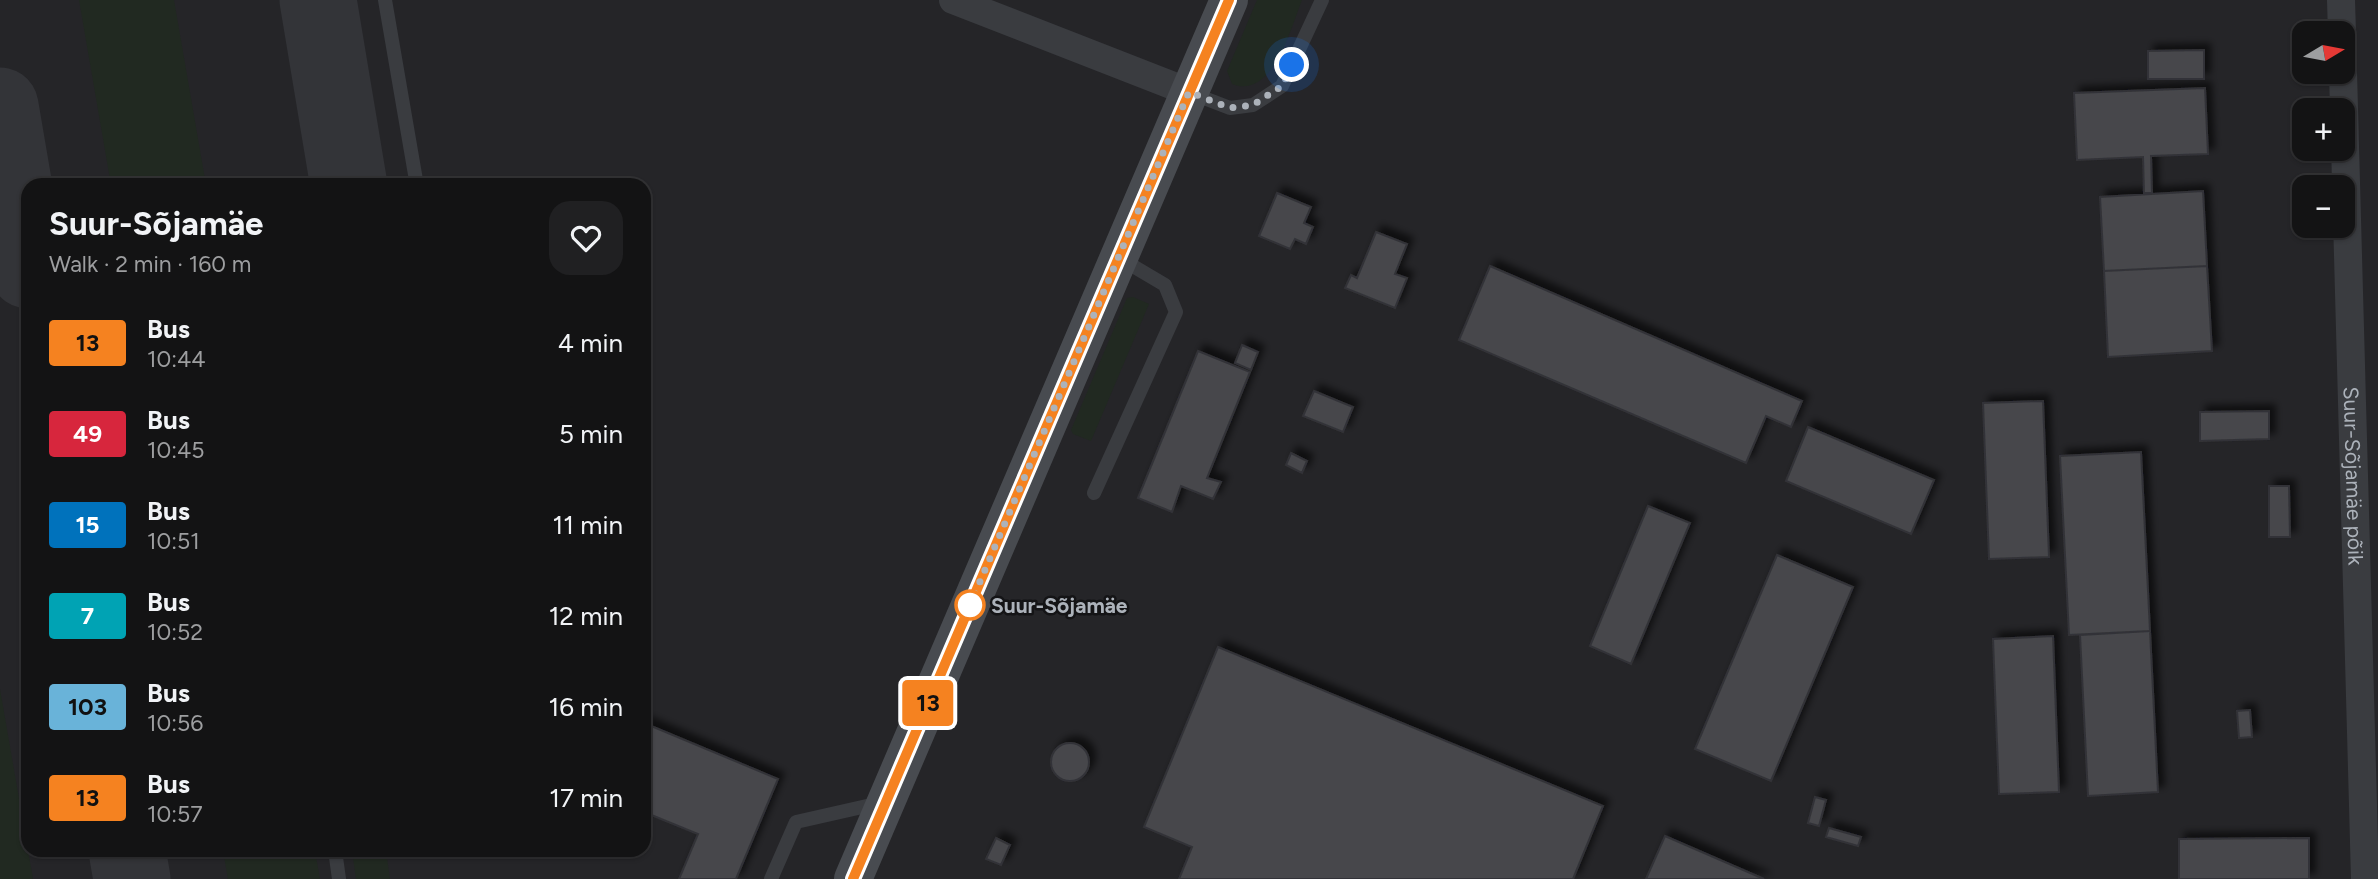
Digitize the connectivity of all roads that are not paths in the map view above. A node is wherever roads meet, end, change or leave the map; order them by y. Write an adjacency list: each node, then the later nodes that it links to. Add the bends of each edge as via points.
1 (385, 0): 9 (lane)
2 (953, 0): 8 (street)
3 (1229, 0): 8 (main road)
4 (1322, 0): 8 (lane, via 1282,86 1253,105 1230,108)
5 (2341, 0): 6 (street)
6 (2342, 21)
7 (2343, 84): 17 (street, Suur-Sõjamäe põik)
8 (1189, 92): 10 (main road)
9 (416, 178)
10 (1119, 257): 11 (lane, via 1165,285 1176,312); 12 (main road)
11 (1094, 493)
12 (885, 803): 15 (lane, via 796,822); 16 (main road)
13 (336, 857): 14 (lane)
14 (339, 879)
15 (771, 879)
16 (853, 879)
17 (2365, 879)

